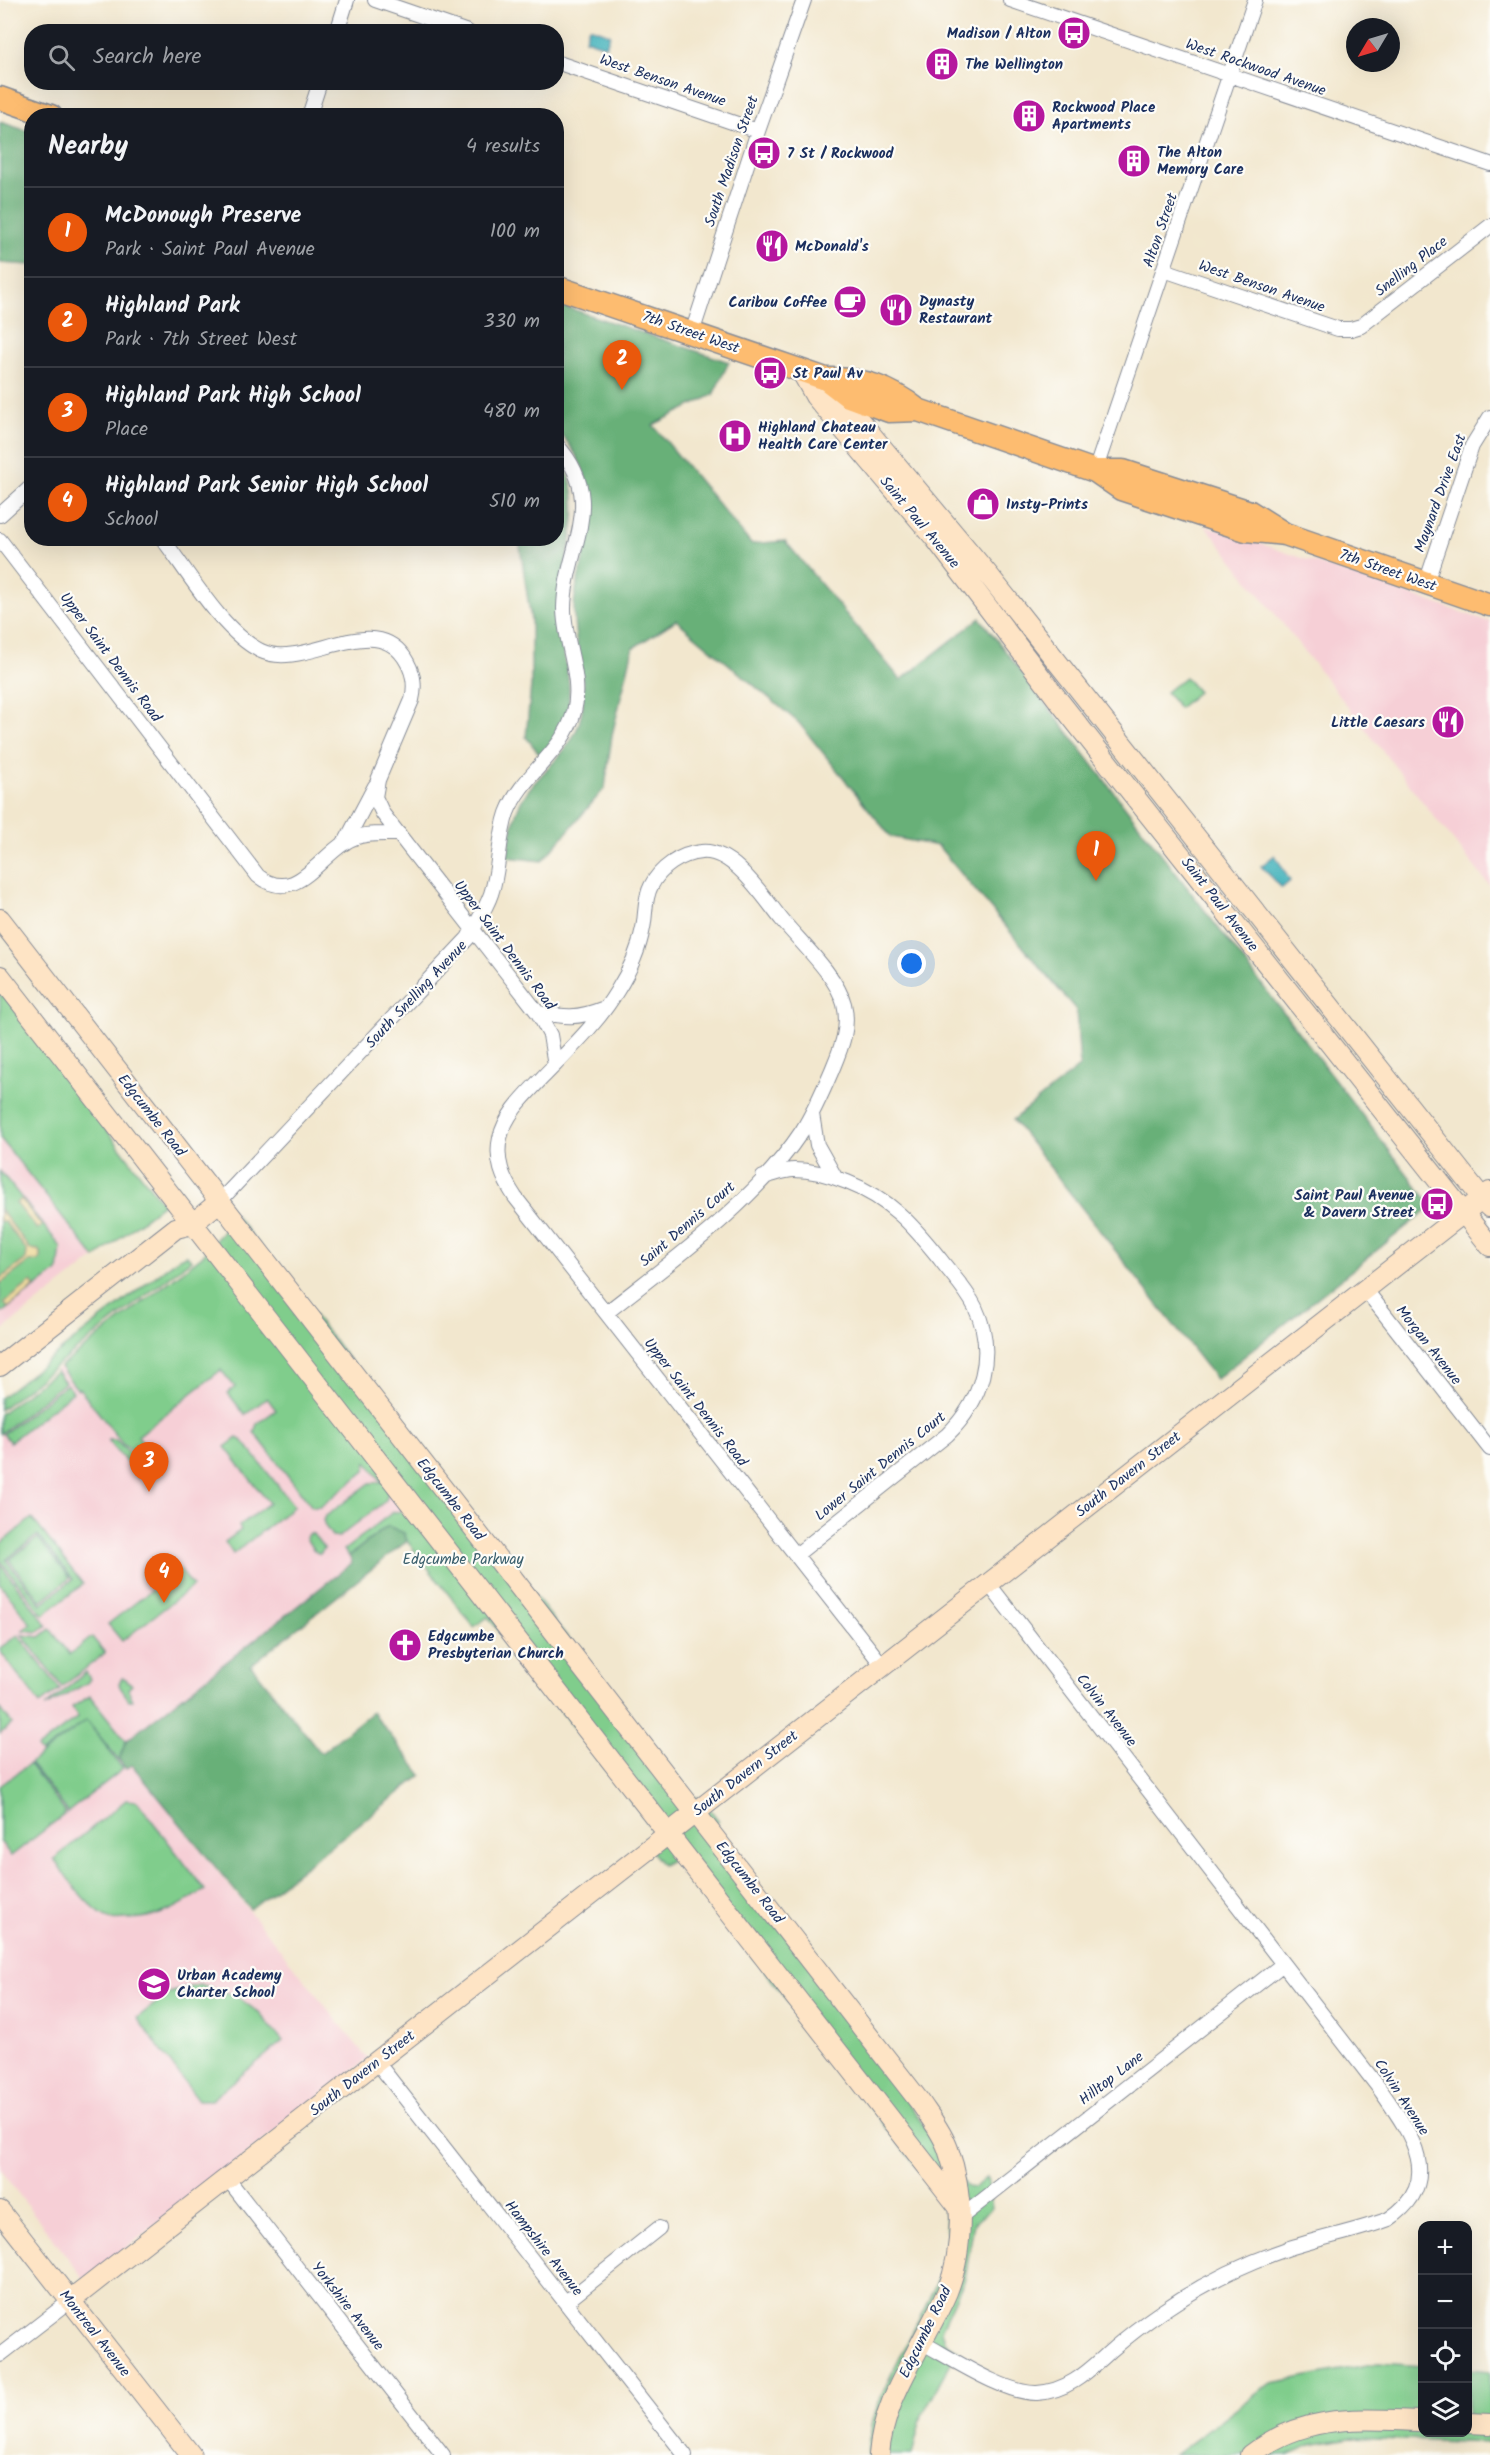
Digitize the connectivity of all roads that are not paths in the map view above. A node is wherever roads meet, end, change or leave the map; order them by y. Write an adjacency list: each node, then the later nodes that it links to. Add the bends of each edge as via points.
1 (347, 0): 6 (street)
2 (375, 0): 7 (street)
3 (804, 0): 14 (street, South Madison Street)
4 (1011, 0): 9 (street, West Rockwood Avenue)
5 (1255, 0): 9 (street, Alton Street)
6 (340, 24)
7 (445, 24)
8 (564, 65): 14 (street, West Benson Avenue)
9 (1229, 75): 15 (street, West Rockwood Avenue); 17 (street, Alton Street)
10 (317, 90): 13 (street)
11 (0, 98): 12 (main road)
12 (28, 108)
13 (312, 108)
14 (758, 131): 20 (street, South Madison Street)
15 (1490, 164)
16 (1490, 226): 19 (street, Snelling Place, via 1361,326)
17 (1164, 270): 19 (street, West Benson Avenue, via 1338,329); 24 (street, Alton Street)
18 (564, 289): 20 (main road, 7th Street West)
19 (1351, 329)
20 (692, 333): 21 (main road, 7th Street West)
21 (800, 369): 24 (main road, 7th Street West, via 826,379 848,396 889,411 918,410); 43 (street, Saint Paul Avenue, via 848,407 990,577); 45 (street, Saint Paul Avenue, via 815,396 935,538 1052,692)
22 (1490, 417): 29 (street, Maynard Drive East, via 1472,446)
23 (564, 454): 35 (street, South Snelling Avenue, via 582,498 582,526 564,607 577,685 575,709 562,740 531,775 507,814 491,894)
24 (1095, 471): 29 (main road, 7th Street West, via 1123,471 1250,512 1285,534)
25 (24, 493): 26 (street)
26 (0, 514)
27 (0, 540): 33 (street, Upper Saint Dennis Road, via 258,876 269,884 296,883)
28 (168, 546): 31 (street, via 230,628 263,652 305,653 363,639 387,641 401,653 413,675 415,689)
29 (1426, 583): 30 (main road, 7th Street West)
30 (1490, 604)
31 (378, 780): 32 (street, via 375,797); 33 (street)
32 (399, 834): 33 (street, Upper Saint Dennis Road, via 363,835); 35 (street, Upper Saint Dennis Road)
33 (345, 843)
34 (0, 920): 44 (street, Edgcumbe Road)
35 (473, 929): 38 (street, Upper Saint Dennis Road); 44 (street, South Snelling Avenue, via 459,950)
36 (0, 976): 46 (street)
37 (607, 1007): 38 (street, via 569,1018); 39 (street); 40 (street, via 635,953 650,887 658,876 677,859 690,854 703,851 726,858 744,873 833,981 844,1003 843,1045)
38 (538, 1013): 39 (street, Upper Saint Dennis Road, via 550,1035)
39 (555, 1065): 49 (street, Upper Saint Dennis Road, via 504,1126 500,1168 514,1197)
40 (812, 1114): 41 (street, Saint Dennis Court); 42 (street, via 817,1145)
41 (763, 1177): 42 (street, Lower Saint Dennis Court, via 792,1170); 49 (street, Saint Dennis Court, via 696,1243)
42 (835, 1177): 53 (street, Lower Saint Dennis Court, via 869,1191 903,1216 964,1290 981,1325 984,1371 971,1407 947,1435)
43 (1487, 1199): 45 (street, South Davern Street)
44 (219, 1202): 46 (street, South Snelling Avenue); 56 (street, Edgcumbe Road)
45 (1464, 1212): 47 (street, Saint Paul Avenue); 48 (street, South Davern Street)
46 (192, 1224): 50 (street, South Snelling Avenue, via 176,1228); 51 (street, South Snelling Avenue, via 184,1238); 57 (street)
47 (1490, 1246)
48 (1365, 1289): 52 (street, Morgan Avenue); 54 (street, South Davern Street)
49 (606, 1313): 53 (street, Upper Saint Dennis Road)
50 (0, 1366)
51 (0, 1382)
52 (1490, 1449)
53 (796, 1555): 55 (street, Upper Saint Dennis Road)
54 (988, 1583): 55 (street, South Davern Street); 58 (street, Colvin Avenue)
55 (883, 1666): 56 (street, South Davern Street)
56 (695, 1812): 57 (street, South Davern Street); 62 (street, Edgcumbe Road, via 920,2102 948,2148 956,2176)
57 (668, 1833): 59 (street, South Davern Street); 62 (street)
58 (1283, 1964): 62 (street, Hilltop Lane); 66 (street, Colvin Avenue, via 1379,2088 1411,2138 1420,2174 1401,2211 1377,2223 1284,2250 1203,2286 1163,2311 1063,2388 1035,2393 1005,2386)
59 (376, 2061): 60 (street, South Davern Street); 65 (street, Hampshire Avenue)
60 (227, 2178): 64 (street, South Davern Street); 72 (street, Yorkshire Avenue)
61 (0, 2211): 64 (street, Montreal Avenue)
62 (959, 2212): 66 (street, Edgcumbe Road, via 953,2275)
63 (659, 2228): 65 (street)
64 (70, 2301): 67 (street, South Davern Street); 71 (street, Montreal Avenue)
65 (566, 2302): 73 (street, Hampshire Avenue)
66 (921, 2342): 74 (street, Edgcumbe Road, via 887,2412)
67 (0, 2355)
68 (1418, 2421): 75 (street, via 1322,2421 1271,2440)
69 (1472, 2423): 70 (street)
70 (1490, 2424)
71 (191, 2455)
72 (443, 2455)
73 (685, 2455)
74 (879, 2455)
75 (1250, 2455)

